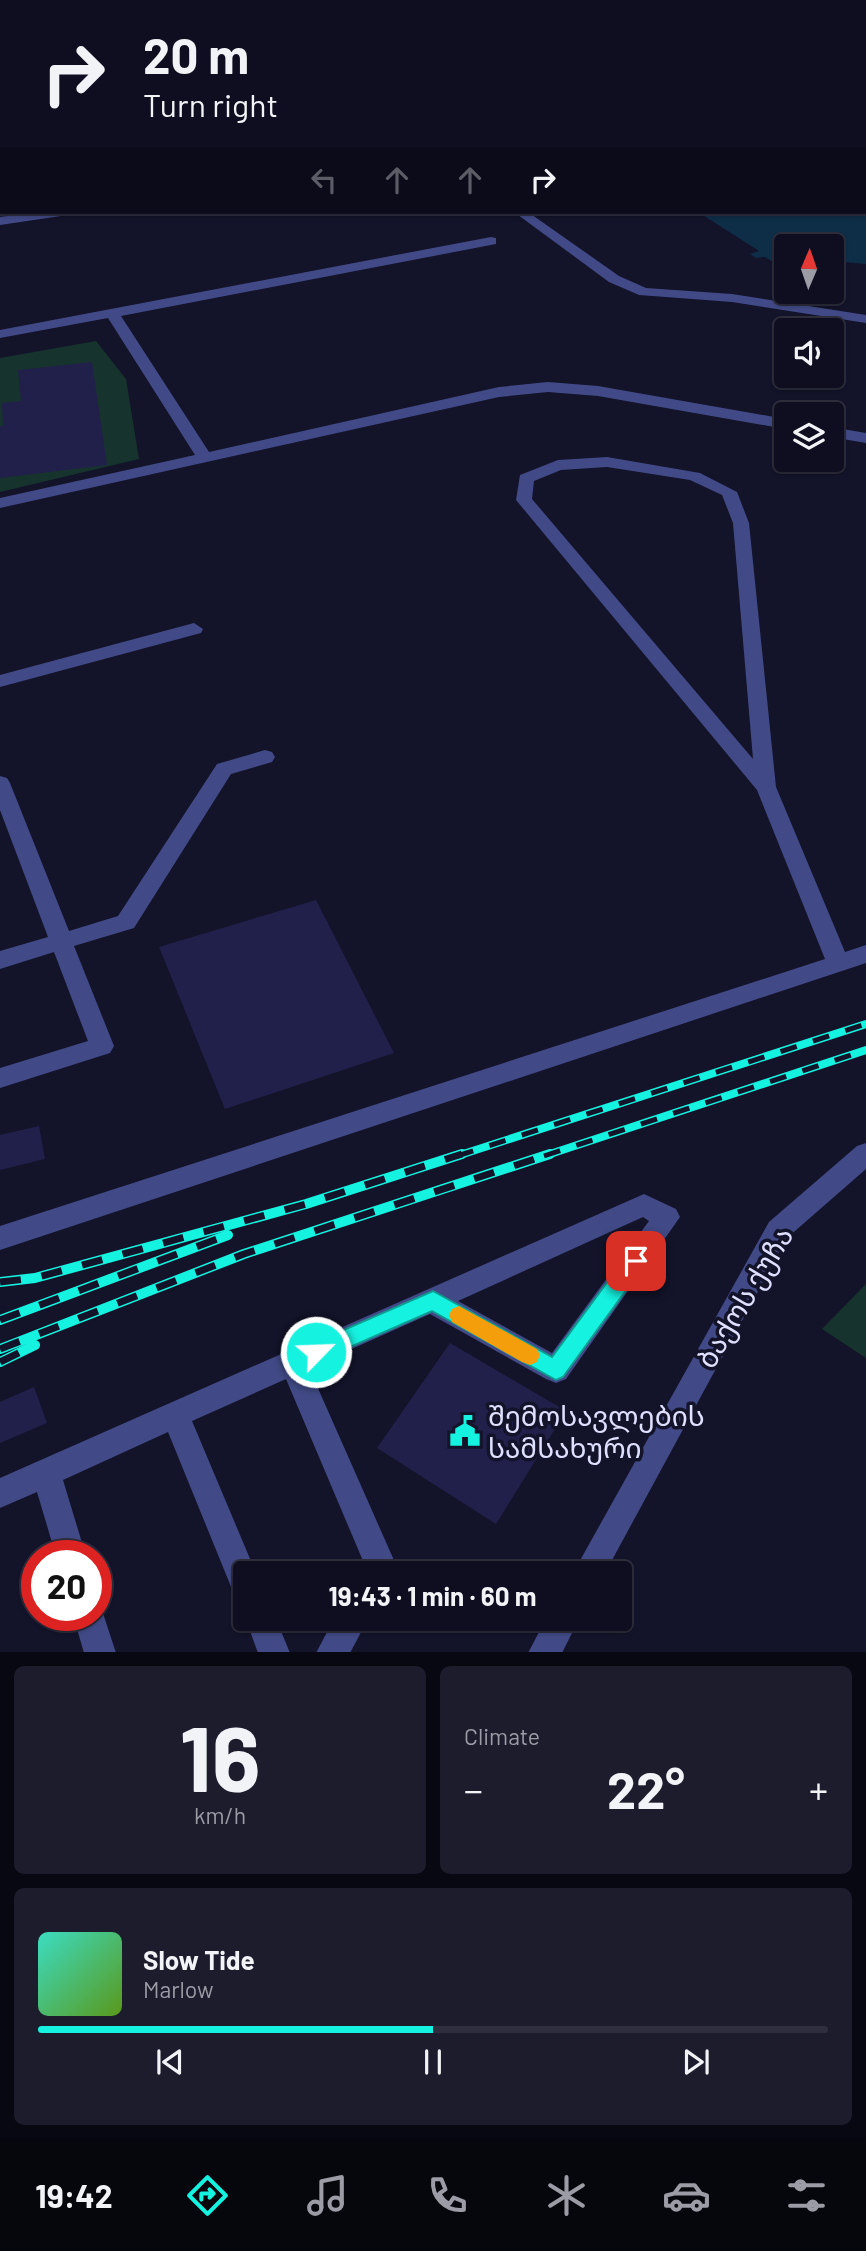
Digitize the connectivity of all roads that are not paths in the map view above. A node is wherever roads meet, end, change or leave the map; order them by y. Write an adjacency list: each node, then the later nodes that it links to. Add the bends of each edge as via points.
1 (47, 214): 3 (street)
2 (523, 214): 6 (street, via 614,279 644,292 732,298)
3 (0, 221)
4 (491, 241): 5 (street)
5 (112, 313): 7 (street); 11 (street)
6 (866, 319)
7 (0, 334)
8 (774, 422): 11 (street, via 598,391 548,387 499,392)
9 (844, 434): 10 (street)
10 (866, 438)
11 (204, 457): 12 (street)
12 (0, 503)
13 (194, 629): 14 (street)
14 (0, 681)
15 (265, 757): 18 (street, via 225,769 127,922)
16 (0, 783): 18 (street)
17 (766, 787): 17 (street, via 524,500 526,478 558,465 607,462 694,476 729,492 741,523); 21 (street)
18 (63, 941): 20 (street); 22 (street, via 102,1046)
19 (866, 954): 21 (street)
20 (0, 960)
21 (838, 963): 24 (street)
22 (0, 1078)
23 (866, 1154): 33 (street, ბაქოს ქუჩა, via 778,1230)
24 (0, 1238)
25 (433, 1301): 25 (street, via 644,1205 667,1217 556,1370); 26 (street)
26 (293, 1363): 27 (street); 32 (street)
27 (176, 1415): 28 (street); 31 (street)
28 (46, 1472): 29 (street); 30 (street)
29 (0, 1493)
30 (66, 1540)
31 (236, 1561)
32 (379, 1561)
33 (595, 1561)
34 (94, 1631): 38 (street)
35 (265, 1631): 39 (street)
36 (345, 1631): 40 (street)
37 (556, 1631): 41 (street)
38 (100, 1652)
39 (274, 1652)
40 (333, 1652)
41 (545, 1652)

